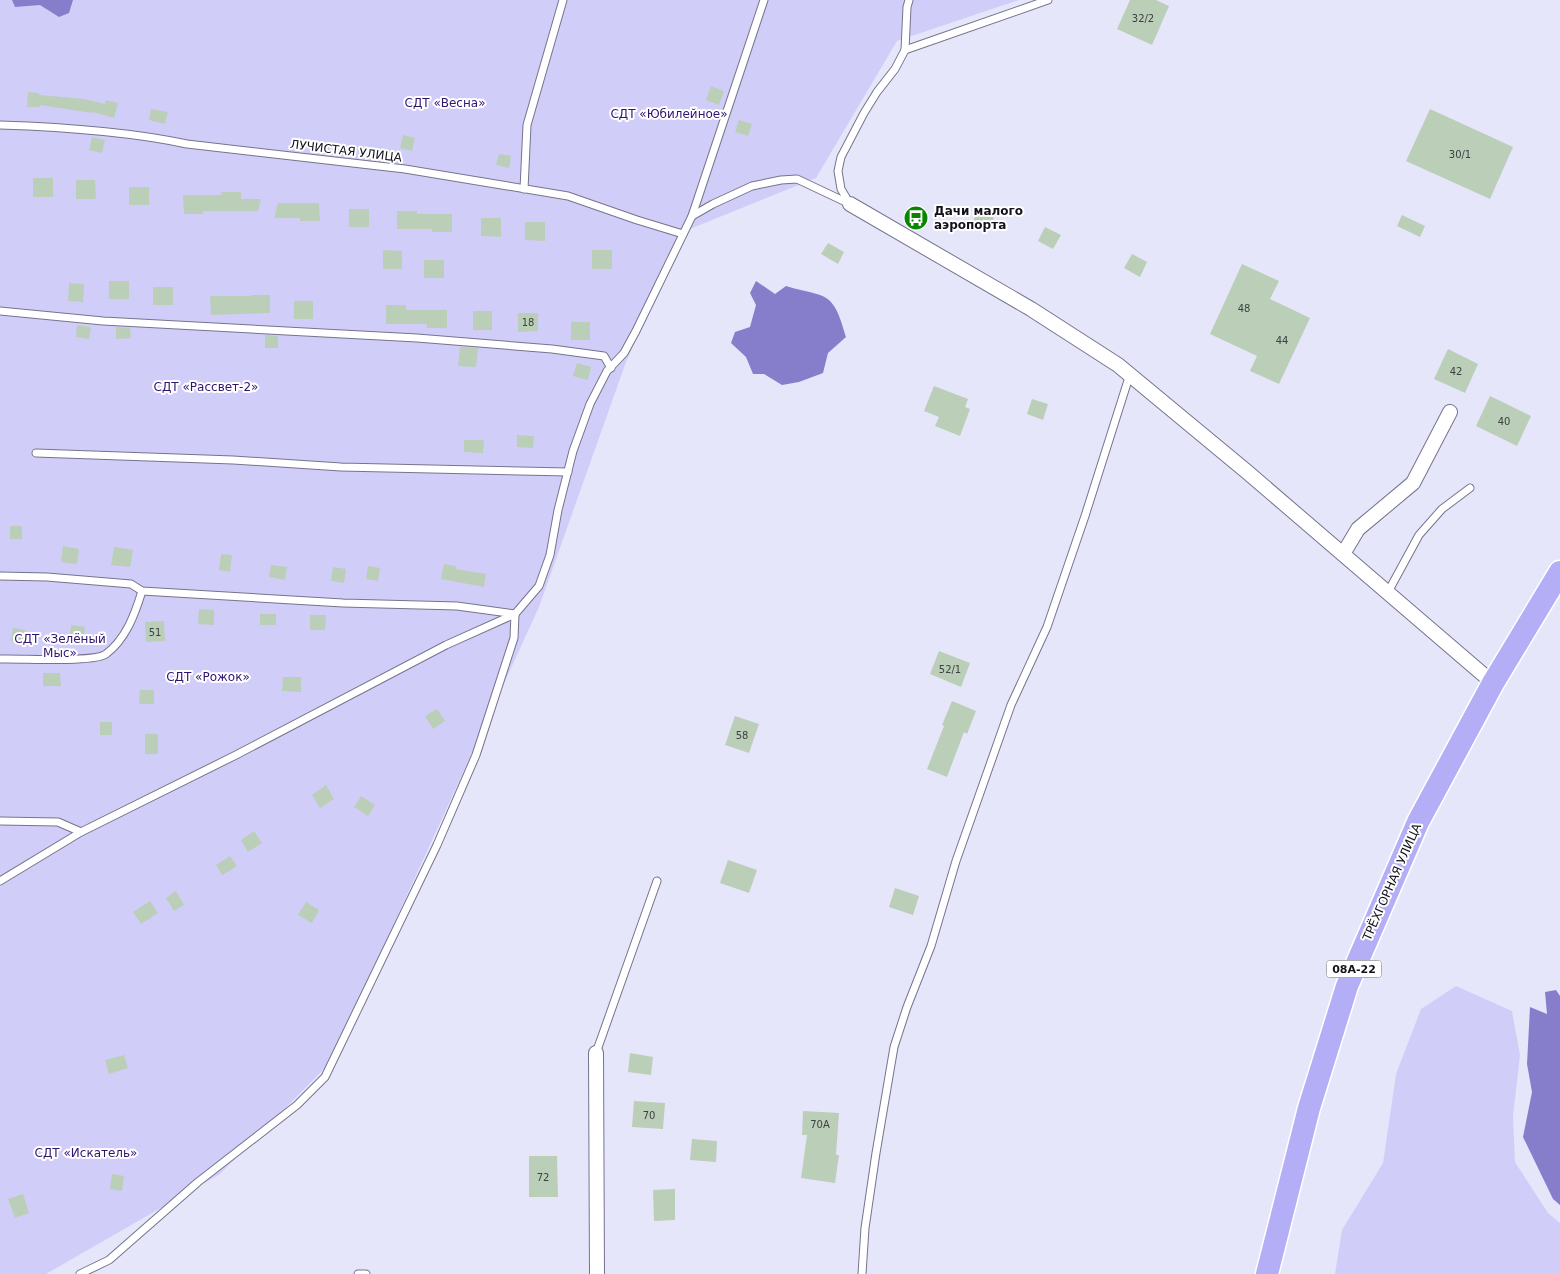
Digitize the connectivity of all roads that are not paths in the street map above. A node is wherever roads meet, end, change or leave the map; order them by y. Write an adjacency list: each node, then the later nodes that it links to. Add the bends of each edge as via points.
1 (563, 0): 7 (lane, via 527,125)
2 (764, 0): 9 (lane)
3 (909, 0): 5 (lane)
4 (1048, 0): 5 (lane)
5 (905, 50): 8 (lane, via 896,69 864,113 841,157 838,171 840,189)
6 (0, 125): 7 (lane, ЛУЧИСТАЯ УЛИЦА, via 158,138)
7 (524, 189): 10 (lane, ЛУЧИСТАЯ УЛИЦА, via 568,196)
8 (850, 204): 9 (lane, via 798,180 780,180 752,186); 13 (street, via 1031,309)
9 (692, 216): 10 (lane)
10 (683, 234): 12 (lane, via 636,331)
11 (0, 312): 12 (lane, via 552,349 604,356)
12 (611, 368): 16 (lane, via 590,404)
13 (1130, 373): 18 (street); 35 (lane, via 1047,627 1011,705 894,1047 874,1163)
14 (1450, 412): 18 (street, via 1412,483 1358,529)
15 (36, 453): 16 (lane, via 341,467)
16 (568, 472): 23 (lane, via 550,555 539,586)
17 (1470, 488): 22 (lane, via 1442,509 1419,534)
18 (1343, 554): 22 (street)
19 (1560, 572): 25 (highway, ТРЁХГОРНАЯ УЛИЦА / 08А-22)
20 (0, 576): 21 (lane, via 131,584)
21 (142, 591): 23 (lane, via 457,606); 24 (lane, via 122,638 105,655 90,660)
22 (1388, 592): 25 (street)
23 (515, 614): 27 (lane, via 446,645); 31 (lane, via 514,638 476,755 438,845 324,1078 297,1105 198,1182 109,1260)
24 (0, 659)
25 (1493, 683): 36 (highway, ТРЁХГОРНАЯ УЛИЦА / 08А-22, via 1418,822 1347,986 1308,1108)
26 (0, 821): 27 (lane, via 58,822)
27 (81, 832): 28 (lane)
28 (0, 881)
29 (658, 881): 30 (lane)
30 (596, 1053): 34 (street)
31 (80, 1274)
32 (358, 1274): 33 (lane)
33 (366, 1274)
34 (597, 1274)
35 (862, 1274)
36 (1267, 1274)

